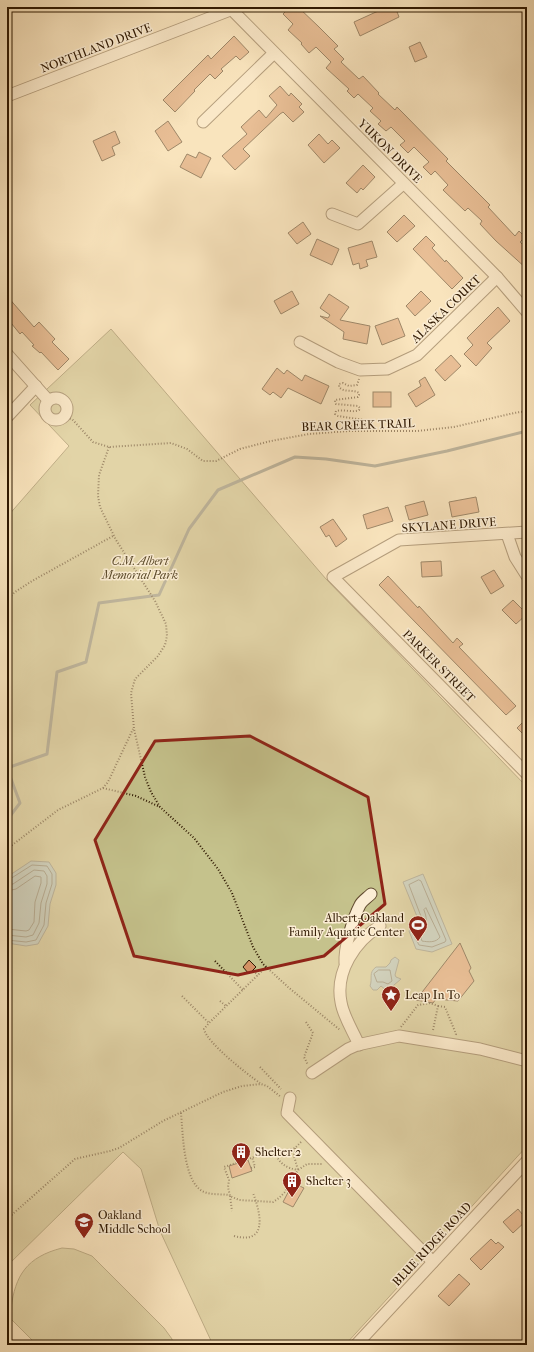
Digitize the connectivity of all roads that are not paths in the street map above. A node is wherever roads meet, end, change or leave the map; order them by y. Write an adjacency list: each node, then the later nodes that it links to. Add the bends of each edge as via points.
1 (235, 8): 2 (street, YUKON DRIVE); 3 (street, NORTHLAND DRIVE)
2 (274, 53): 4 (street); 5 (street, YUKON DRIVE)
3 (7, 96)
4 (203, 122)
5 (403, 184): 6 (street, via 358,224); 7 (street, YUKON DRIVE)
6 (332, 214)
7 (498, 277): 8 (street, YUKON DRIVE); 9 (street, ALASKA COURT, via 417,355 387,369 360,370 338,362)
8 (527, 312)
9 (300, 342)
10 (7, 354): 11 (street)
11 (36, 386): 12 (street); 13 (street)
12 (48, 400): 12 (street, via 55,397 65,402 67,410 61,419 54,420 47,416 44,410)
13 (7, 417)
14 (527, 532): 15 (street, SKYLANE DRIVE)
15 (507, 534): 16 (street, via 515,557); 17 (street, SKYLANE DRIVE, via 399,540)
16 (527, 576)
17 (333, 577): 18 (street, PARKER STREET)
18 (527, 774)
19 (371, 894): 20 (street, via 360,905)
20 (352, 926): 22 (street, via 363,928); 23 (street)
21 (380, 926): 22 (street)
22 (368, 936): 23 (street)
23 (345, 965): 24 (street, via 340,980 341,1004)
24 (360, 1044): 25 (street, via 399,1036 480,1049); 26 (street)
25 (527, 1061)
26 (312, 1073)
27 (290, 1098): 29 (street, via 287,1113)
28 (527, 1161): 29 (street, BLUE RIDGE ROAD)
29 (433, 1262): 30 (street, BLUE RIDGE ROAD)
30 (356, 1345)

